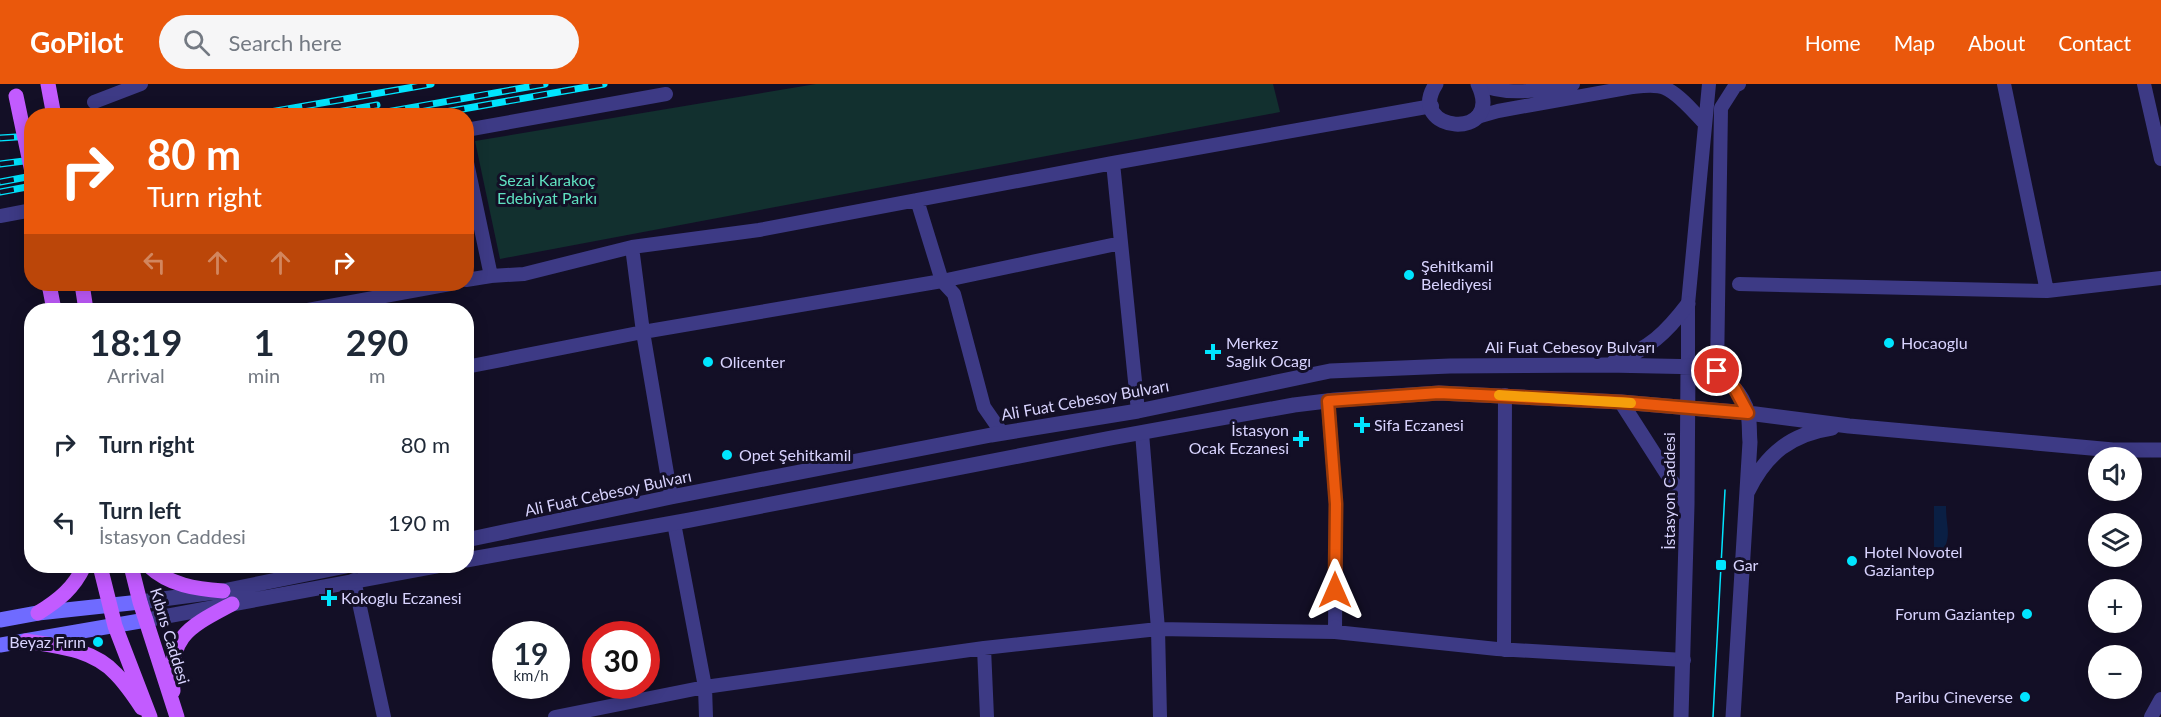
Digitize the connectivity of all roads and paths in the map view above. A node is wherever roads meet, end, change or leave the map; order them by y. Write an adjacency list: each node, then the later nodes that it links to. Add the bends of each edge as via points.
1 (141, 84): 12 (street)
2 (1478, 84): 3 (street, via 1517,92); 15 (street, via 1483,101)
3 (1573, 84)
4 (1709, 84): 16 (street, İstasyon Caddesi)
5 (1739, 84): 40 (street, via 1721,108)
6 (2004, 84): 33 (street)
7 (2144, 84): 19 (street)
8 (1434, 85): 13 (street)
9 (49, 86): 14 (main road)
10 (15, 90): 18 (main road, bridge)
11 (666, 94): 17 (street)
12 (94, 102)
13 (1432, 106): 15 (street, via 1438,118 1453,126); 20 (street)
14 (53, 108)
15 (1477, 117): 16 (street, via 1647,86 1665,88)
16 (1704, 123): 35 (street, İstasyon Caddesi)
17 (474, 129)
18 (24, 133)
19 (2161, 159)
20 (1113, 163): 22 (street); 25 (street)
21 (474, 196): 27 (street)
22 (917, 200): 26 (street, via 759,230); 30 (street)
23 (24, 212): 24 (street)
24 (0, 216)
25 (1121, 243): 30 (street); 45 (street)
26 (632, 247): 27 (street, via 524,274); 36 (street)
27 (491, 276): 29 (street)
28 (2161, 278): 33 (street)
29 (474, 279)
30 (942, 281): 36 (street); 48 (street, via 954,294 984,407)
31 (1739, 284): 33 (street)
32 (412, 291): 34 (street)
33 (2047, 291)
34 (347, 303)
35 (1689, 304): 38 (street, via 1668,330 1648,346); 39 (street, İstasyon Caddesi)
36 (642, 332): 37 (street); 52 (street)
37 (474, 365)
38 (1607, 365): 39 (street, Ali Fuat Cebesoy Bulvarı); 45 (street, Ali Fuat Cebesoy Bulvarı, via 1330,371)
39 (1688, 366): 40 (street, Ali Fuat Cebesoy Bulvarı); 44 (street, İstasyon Caddesi)
40 (1717, 371): 46 (street, via 1735,389)
41 (1505, 395): 42 (street, via 1439,393); 43 (street); 76 (street)
42 (1328, 401): 49 (street); 72 (street, via 1336,504)
43 (1621, 402): 44 (street); 53 (street)
44 (1687, 408): 46 (street); 53 (street, İstasyon Caddesi)
45 (1138, 411): 48 (street, Ali Fuat Cebesoy Bulvarı)
46 (1748, 413): 47 (street); 51 (street, via 1750,442)
47 (1850, 426): 50 (street, via 2101,449); 51 (street, via 1815,430 1792,439 1764,465)
48 (1002, 433): 52 (street, Ali Fuat Cebesoy Bulvarı)
49 (1142, 433): 54 (street); 71 (street)
50 (2161, 450)
51 (1745, 496): 88 (street)
52 (671, 497): 55 (street, Ali Fuat Cebesoy Bulvarı)
53 (1687, 505): 77 (street, İstasyon Caddesi)
54 (674, 523): 56 (street); 78 (street)
55 (474, 538)
56 (474, 559)
57 (80, 573): 67 (main road, via 66,593)
58 (102, 573): 66 (main road)
59 (133, 573): 65 (main road, Kıbrıs Caddesi)
60 (160, 573): 64 (main road, via 173,582)
61 (320, 573): 64 (street)
62 (396, 573): 63 (street)
63 (354, 580): 64 (street); 82 (street)
64 (228, 598): 65 (street); 69 (street); 80 (main road, via 182,636 173,659)
65 (140, 602): 66 (main road); 69 (main road, Kıbrıs Caddesi)
66 (110, 607): 67 (main road); 70 (main road)
67 (38, 613): 68 (main road)
68 (0, 620)
69 (146, 620): 70 (main road); 80 (main road, Kıbrıs Caddesi)
70 (115, 626): 73 (main road); 81 (main road)
71 (1158, 629): 72 (street); 75 (street); 86 (street)
72 (1335, 632): 76 (street)
73 (26, 641): 74 (main road); 81 (main road, via 93,656 116,673)
74 (0, 645)
75 (984, 648): 78 (street); 85 (street)
76 (1504, 650): 77 (street)
77 (1684, 660): 87 (street, İstasyon Caddesi)
78 (705, 687): 83 (street); 84 (street)
79 (2161, 699): 89 (street)
80 (177, 716)
81 (149, 717)
82 (384, 717)
83 (555, 717)
84 (706, 717)
85 (987, 717)
86 (1160, 717)
87 (1681, 717)
88 (1732, 717)
89 (2151, 717)

